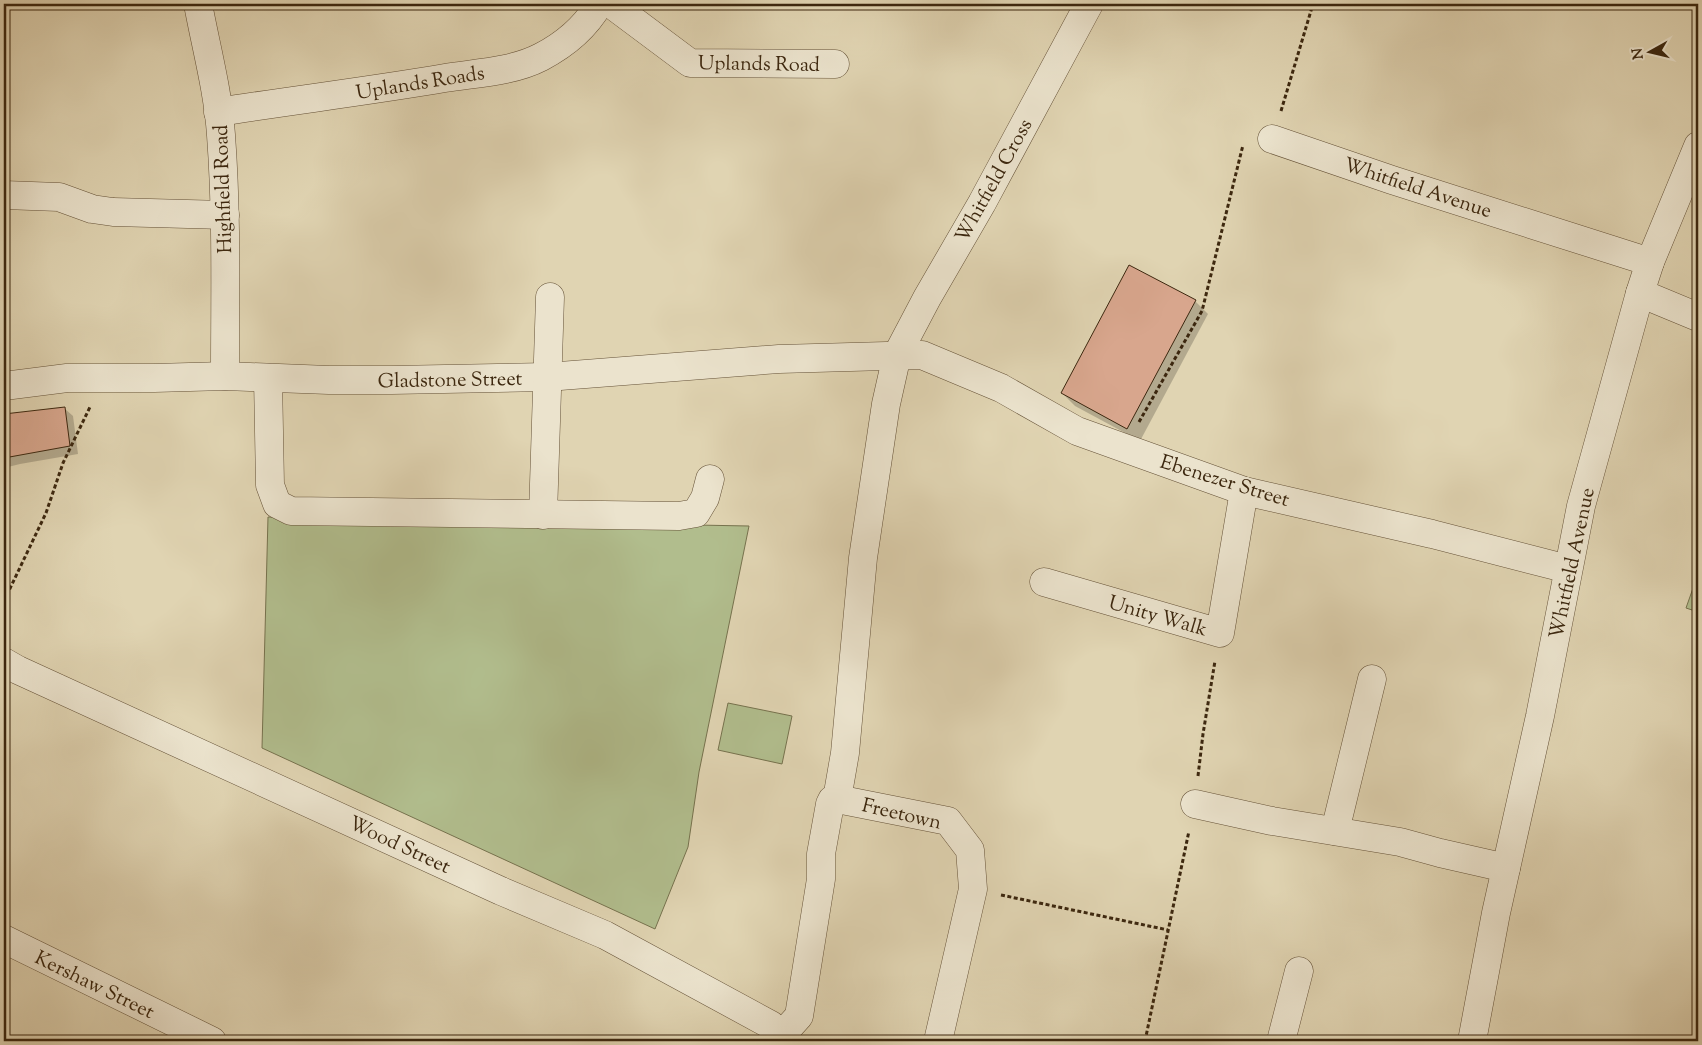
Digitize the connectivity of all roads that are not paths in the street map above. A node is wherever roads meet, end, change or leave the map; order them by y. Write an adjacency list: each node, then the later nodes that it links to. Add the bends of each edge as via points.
1 (198, 4): 6 (street, Highfield Road)
2 (599, 4): 6 (street, Uplands Roads, via 578,33 540,58 518,66)
3 (611, 4): 5 (street, Uplands Road, via 690,63)
4 (1089, 4): 15 (street, Whitfield Cross)
5 (836, 64)
6 (218, 112): 10 (street, Highfield Road)
7 (1272, 139): 11 (street, Whitfield Avenue)
8 (1698, 146): 11 (street, Whitfield Avenue)
9 (4, 195): 10 (street, via 59,197 92,210 113,212)
10 (224, 215): 16 (street, Highfield Road)
11 (1650, 262): 12 (street, Whitfield Avenue)
12 (1640, 293): 14 (street); 23 (street, Whitfield Avenue, via 1581,506)
13 (550, 296): 17 (street)
14 (1698, 316)
15 (897, 355): 17 (street, Gladstone Street, via 779,359); 21 (street, Ebenezer Street, via 922,355 1001,388 1077,430); 27 (street, via 886,404 864,558 846,753)
16 (225, 376): 18 (street, Gladstone Street); 19 (street, Gladstone Street, via 67,378)
17 (547, 377): 18 (street, Gladstone Street); 22 (street)
18 (268, 378): 22 (street, via 270,484 277,504 291,511)
19 (4, 386)
20 (710, 479): 22 (street, via 705,498 696,513 679,516)
21 (1244, 490): 23 (street, Ebenezer Street); 24 (street, Unity Walk, via 1220,633)
22 (543, 515)
23 (1568, 569): 30 (street, Whitfield Avenue)
24 (1044, 582)
25 (4, 662): 33 (street, Wood Street, via 605,936 763,1021)
26 (1372, 679): 29 (street)
27 (837, 799): 33 (street, Freetown, via 830,804 827,821 822,880 799,1016); 35 (street, Freetown, via 948,821 970,850 973,889)
28 (1195, 804): 29 (street)
29 (1335, 831): 30 (street, via 1400,842)
30 (1506, 868): 37 (street, Whitfield Avenue)
31 (4, 939): 34 (street, Kershaw Street)
32 (1299, 971): 36 (street)
33 (784, 1039)
34 (212, 1041)
35 (938, 1041)
36 (1282, 1041)
37 (1472, 1041)

